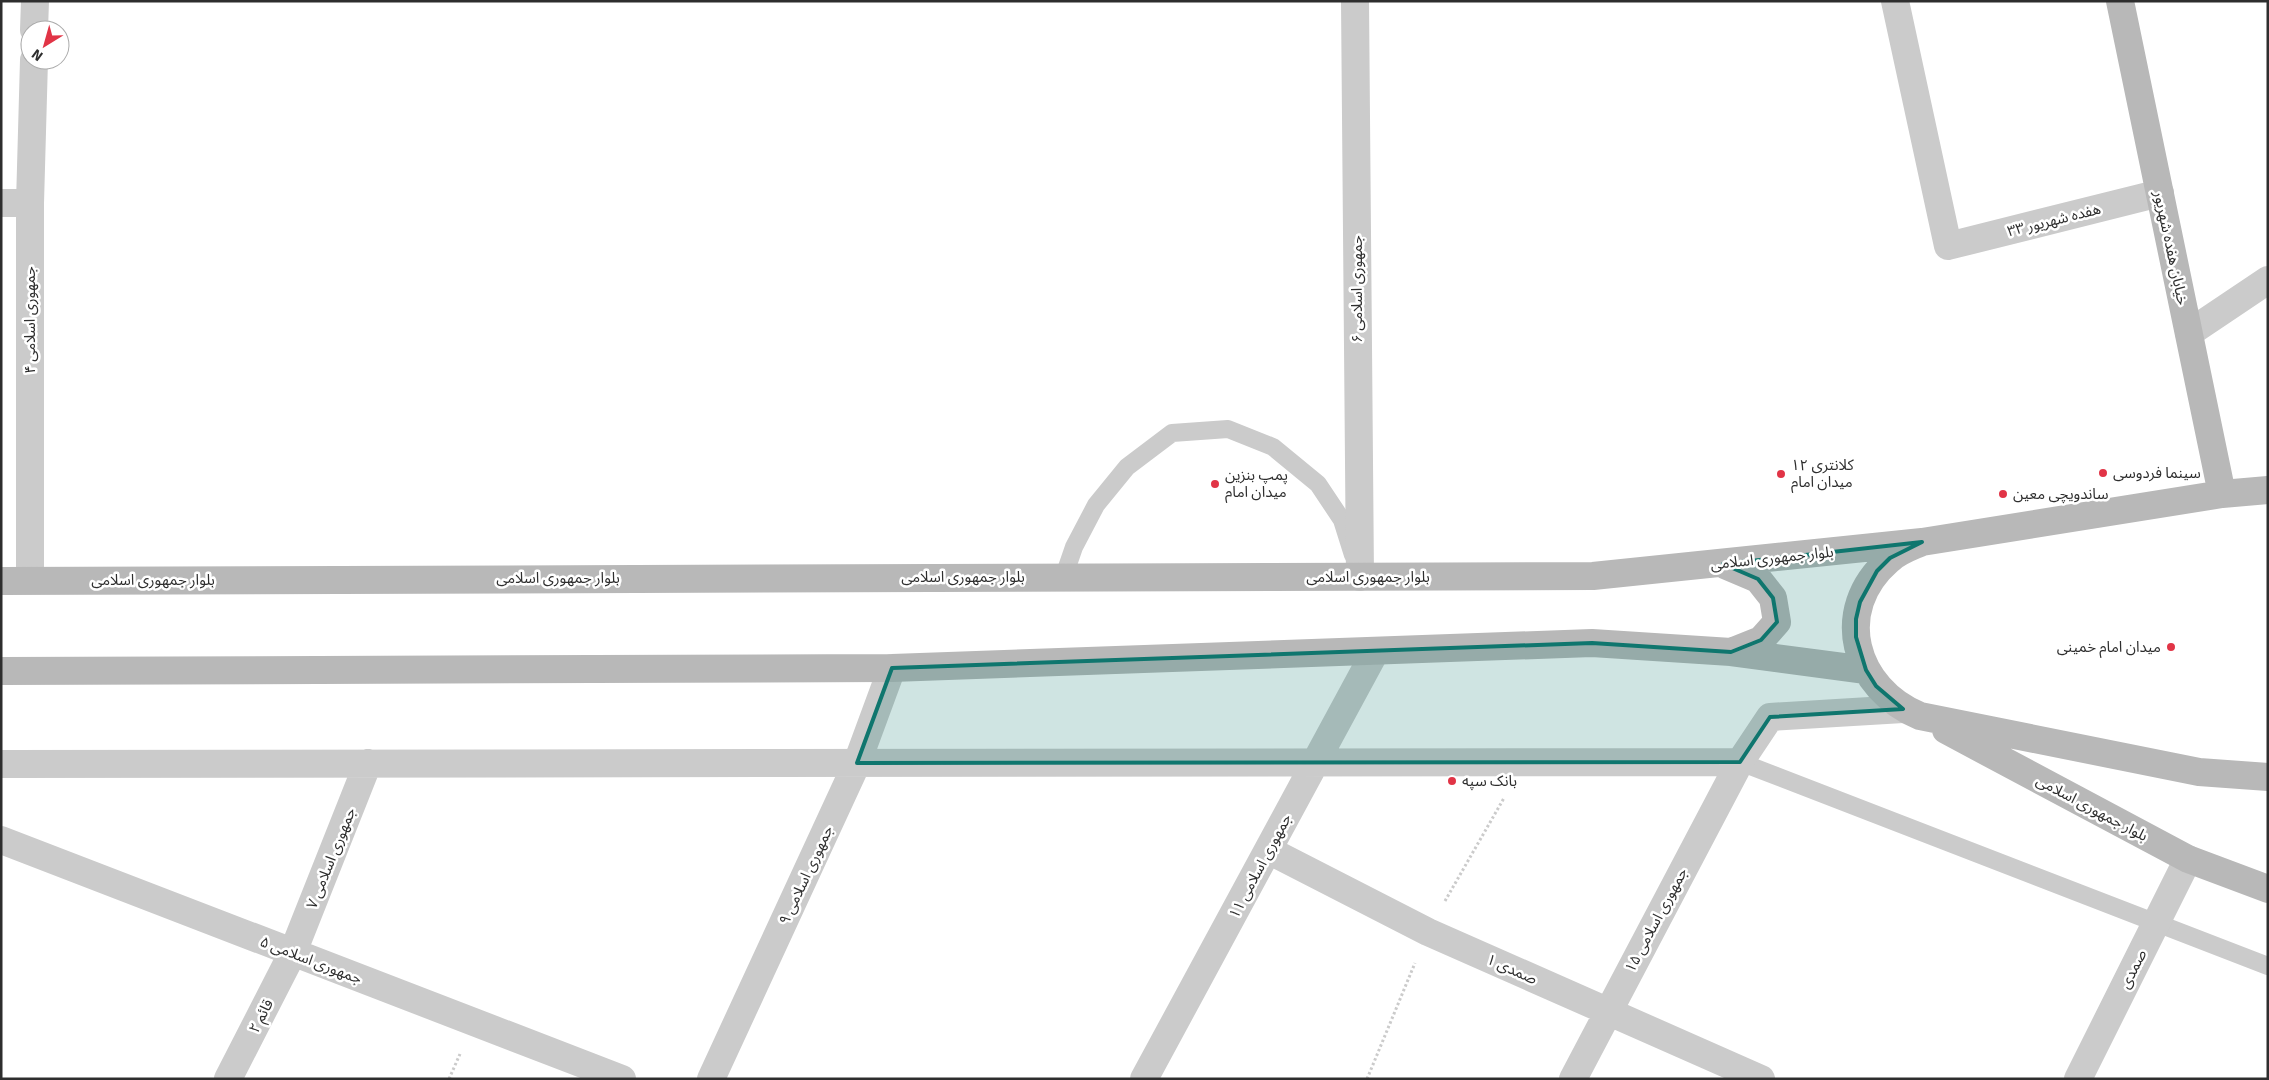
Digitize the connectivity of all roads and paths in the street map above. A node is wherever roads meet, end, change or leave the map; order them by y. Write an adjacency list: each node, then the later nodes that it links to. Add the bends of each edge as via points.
1 (35, 1): 5 (street)
2 (1355, 1): 17 (street, جمهوری اسلامی ۶)
3 (1895, 1): 7 (street, هفده شهریور ۳۳, via 1948,246)
4 (2120, 1): 7 (main road, خیابان هفده شهریور)
5 (34, 20)
6 (34, 70): 9 (street, جمهوری اسلامی ۴)
7 (2160, 194): 11 (main road, خیابان هفده شهریور)
8 (1, 203): 9 (street)
9 (30, 203): 18 (street, جمهوری اسلامی ۴)
10 (2268, 280): 11 (street)
11 (2189, 333): 13 (main road, خیابان هفده شهریور)
12 (2268, 490): 13 (main road)
13 (2222, 494): 14 (main road)
14 (1922, 542): 15 (main road, بلوار جمهوری اسلامی); 23 (main road, via 1890,558 1877,571 1860,602 1856,637)
15 (1723, 564): 17 (main road, بلوار جمهوری اسلامی, via 1593,576); 21 (main road, via 1758,579 1773,598 1777,622 1761,640)
16 (1064, 576): 17 (main road, بلوار جمهوری اسلامی); 17 (lane, via 1074,547 1096,505 1126,466 1172,433 1228,429 1273,447 1318,484 1342,520); 18 (main road, بلوار جمهوری اسلامی)
17 (1360, 577)
18 (30, 580): 19 (main road, بلوار جمهوری اسلامی)
19 (1, 581)
20 (1375, 652): 21 (main road, via 1592,643); 22 (main road); 30 (street, جمهوری اسلامی ۱۱)
21 (1732, 652): 23 (main road)
22 (892, 668): 24 (main road); 27 (street, جمهوری اسلامی ۹)
23 (1866, 670): 25 (main road, via 1876,686)
24 (1, 671)
25 (1912, 713): 26 (street, جمهوری اسلامی ۱۵, via 1770,717); 31 (main road, via 2199,772); 34 (main road, بلوار جمهوری اسلامی)
26 (1740, 762): 30 (street); 36 (lane); 39 (street, جمهوری اسلامی ۱۵)
27 (857, 763): 29 (street); 30 (street); 42 (street, جمهوری اسلامی ۹)
28 (1, 764): 29 (street)
29 (368, 764): 37 (street, جمهوری اسلامی ۷)
30 (1314, 764): 33 (street, جمهوری اسلامی ۱۱)
31 (2268, 777)
32 (1, 840): 37 (street, جمهوری اسلامی ۵)
33 (1268, 850): 39 (street, صمدی ۱, via 1428,932); 43 (street, جمهوری اسلامی ۱۱)
34 (2188, 859): 35 (main road, بلوار جمهوری اسلامی); 36 (street, صمدی)
35 (2268, 889)
36 (2156, 924): 38 (lane); 46 (street, صمدی)
37 (293, 952): 40 (street, قائم ۲); 41 (street, جمهوری اسلامی ۵)
38 (2268, 966)
39 (1608, 1012): 44 (street, جمهوری اسلامی ۱۵); 45 (street, صمدی ۱)
40 (228, 1079)
41 (622, 1079)
42 (711, 1079)
43 (1144, 1079)
44 (1573, 1079)
45 (1761, 1079)
46 (2078, 1079)

